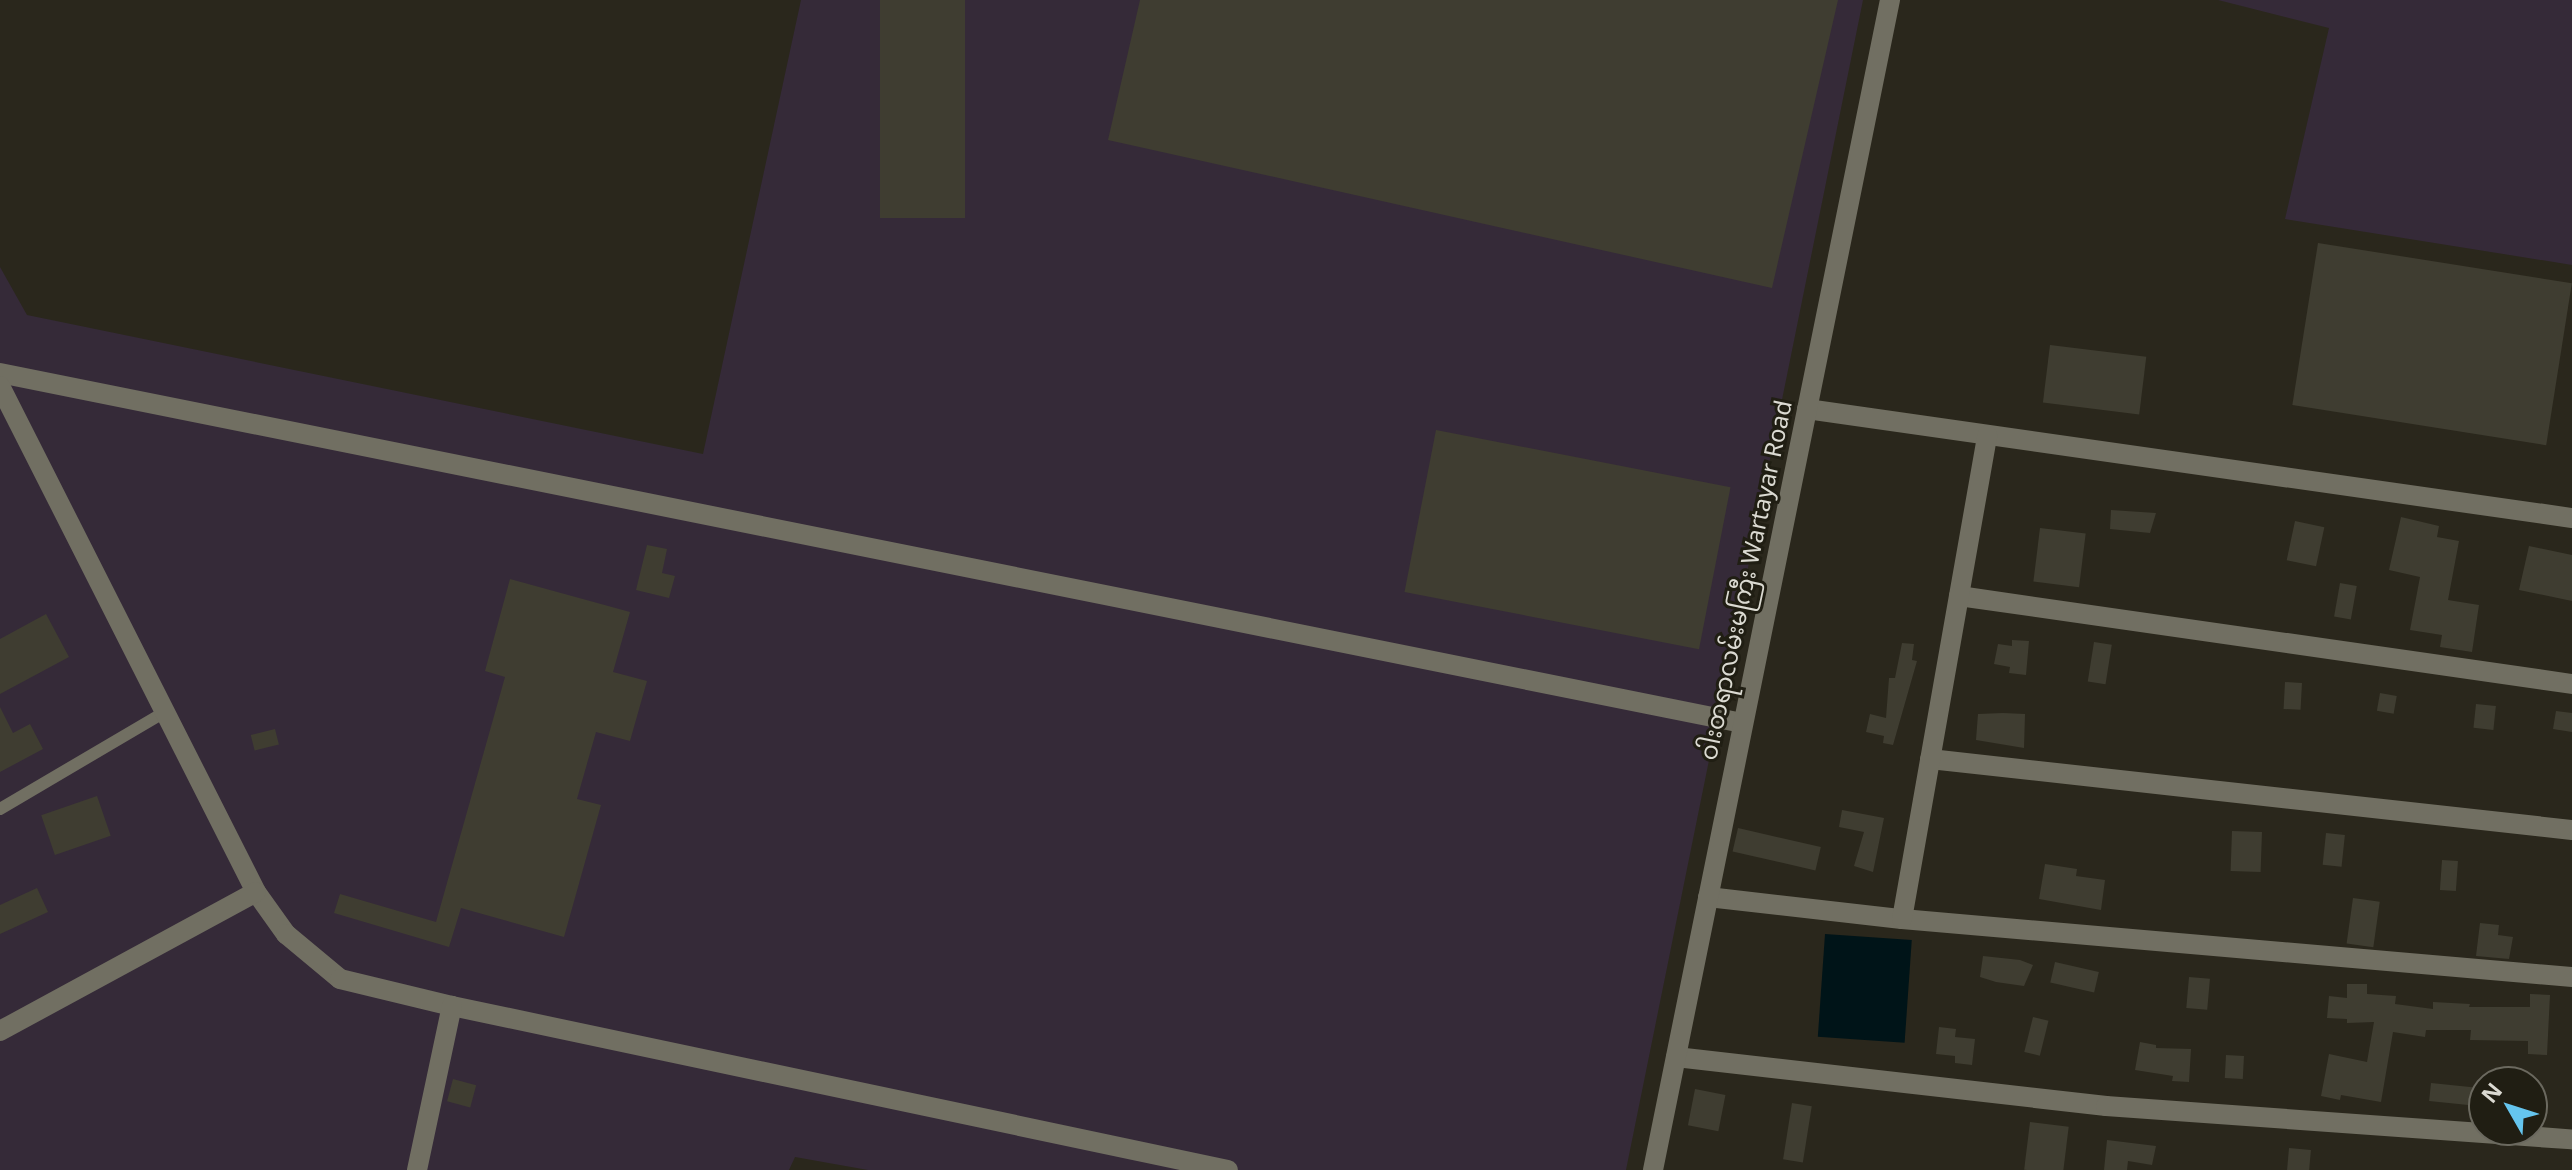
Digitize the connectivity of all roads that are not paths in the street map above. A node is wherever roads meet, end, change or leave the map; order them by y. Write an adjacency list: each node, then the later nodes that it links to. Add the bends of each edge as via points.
1 (1890, 0): 4 (street, ဝါးတရာလမ်းမကြီး Wartayar Road)
2 (0, 373): 10 (street)
3 (0, 386): 9 (street)
4 (1807, 409): 5 (street); 10 (street, ဝါးတရာလမ်းမကြီး Wartayar Road)
5 (1987, 435): 6 (street); 7 (street)
6 (2572, 518)
7 (1959, 596): 8 (street); 11 (street)
8 (2572, 684)
9 (165, 712): 12 (lane); 14 (street)
10 (1742, 723): 15 (street, ဝါးတရာလမ်းမကြီး Wartayar Road)
11 (1930, 759): 13 (street); 16 (street)
12 (0, 809)
13 (2572, 830)
14 (256, 892): 18 (street, via 286,934 340,979); 19 (street)
15 (1708, 897): 16 (street); 20 (street, ဝါးတရာလမ်းမကြီး Wartayar Road)
16 (1902, 919): 17 (street)
17 (2572, 977)
18 (452, 1006): 22 (street); 23 (street)
19 (0, 1031)
20 (1676, 1057): 21 (street, via 2106,1106); 24 (street, ဝါးတရာလမ်းမကြီး Wartayar Road)
21 (2572, 1139)
22 (417, 1170)
23 (1228, 1170)
24 (1653, 1170)

